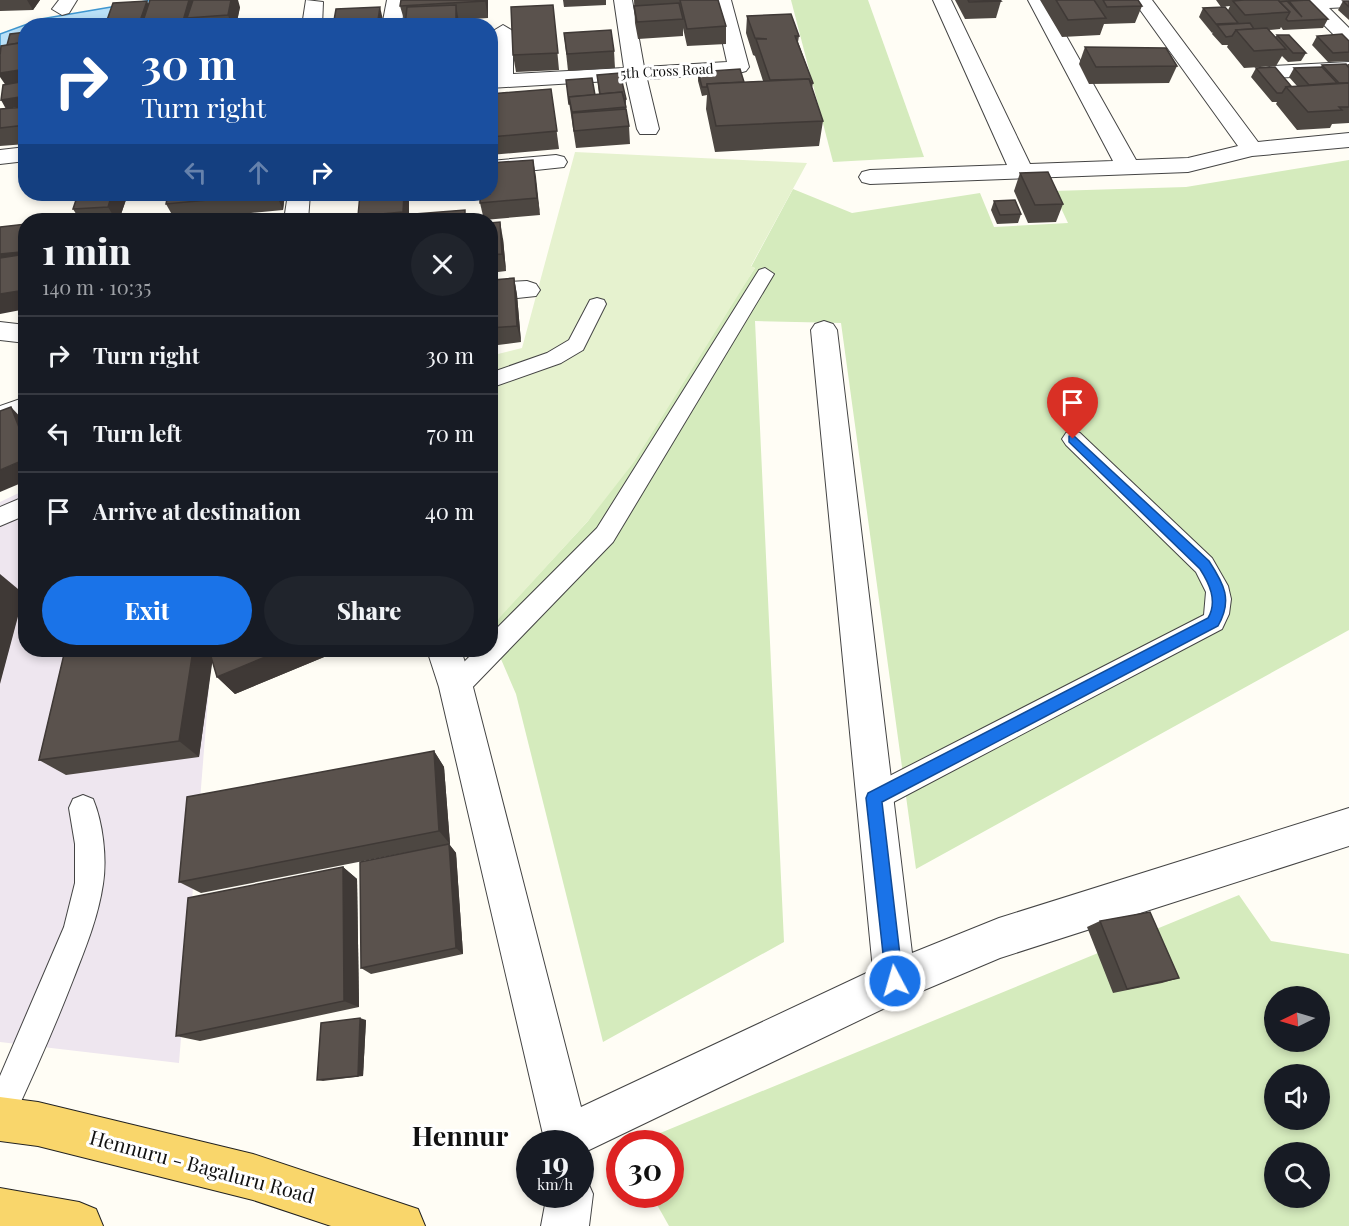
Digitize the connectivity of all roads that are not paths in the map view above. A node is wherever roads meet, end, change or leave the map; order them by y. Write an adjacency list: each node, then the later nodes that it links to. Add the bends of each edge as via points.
1 (623, 0): 18 (street)
2 (722, 0): 18 (street, 5th Cross Road, via 739,67)
3 (942, 0): 28 (street)
4 (1036, 0): 27 (street)
5 (1142, 0): 22 (street)
6 (1349, 1): 8 (street)
7 (314, 2): 11 (street)
8 (1312, 2): 10 (street); 14 (street)
9 (394, 3): 12 (street)
10 (1248, 10)
11 (313, 18)
12 (393, 18)
13 (503, 31): 17 (street)
14 (1349, 39)
15 (1349, 68): 16 (street)
16 (1273, 72)
17 (498, 73)
18 (634, 73): 19 (street, 5th Cross Road); 20 (street)
19 (498, 81)
20 (648, 129)
21 (1349, 140): 22 (street)
22 (1252, 149): 27 (street, via 1188,165)
23 (18, 155): 24 (street)
24 (0, 157)
25 (555, 162): 26 (street)
26 (498, 167)
27 (1128, 167): 28 (street)
28 (1022, 172): 29 (street)
29 (870, 177)
30 (765, 274): 43 (lane, via 605,535)
31 (527, 290): 32 (street)
32 (498, 292)
33 (597, 304): 37 (lane, via 576,345 554,358)
34 (824, 330): 47 (street)
35 (0, 331): 36 (street)
36 (18, 333)
37 (498, 378)
38 (18, 410): 39 (street)
39 (0, 417)
40 (1073, 439): 47 (lane, via 1204,565 1217,584 1220,610 1213,622)
41 (18, 509): 42 (lane)
42 (0, 518)
43 (498, 644)
44 (446, 657): 46 (street)
45 (485, 657): 46 (lane)
46 (456, 687): 53 (street)
47 (874, 798): 50 (street)
48 (83, 808): 51 (lane, via 89,844 89,883 79,927)
49 (1349, 827): 50 (street, via 999,938)
50 (895, 981): 54 (street)
51 (0, 1112)
52 (0, 1119): 58 (main road, Hennuru - Bagaluru Road, via 38,1124 253,1177)
53 (565, 1130)
54 (588, 1130)
55 (568, 1208): 59 (street)
56 (0, 1211): 57 (main road)
57 (79, 1226)
58 (401, 1226)
59 (565, 1226)

